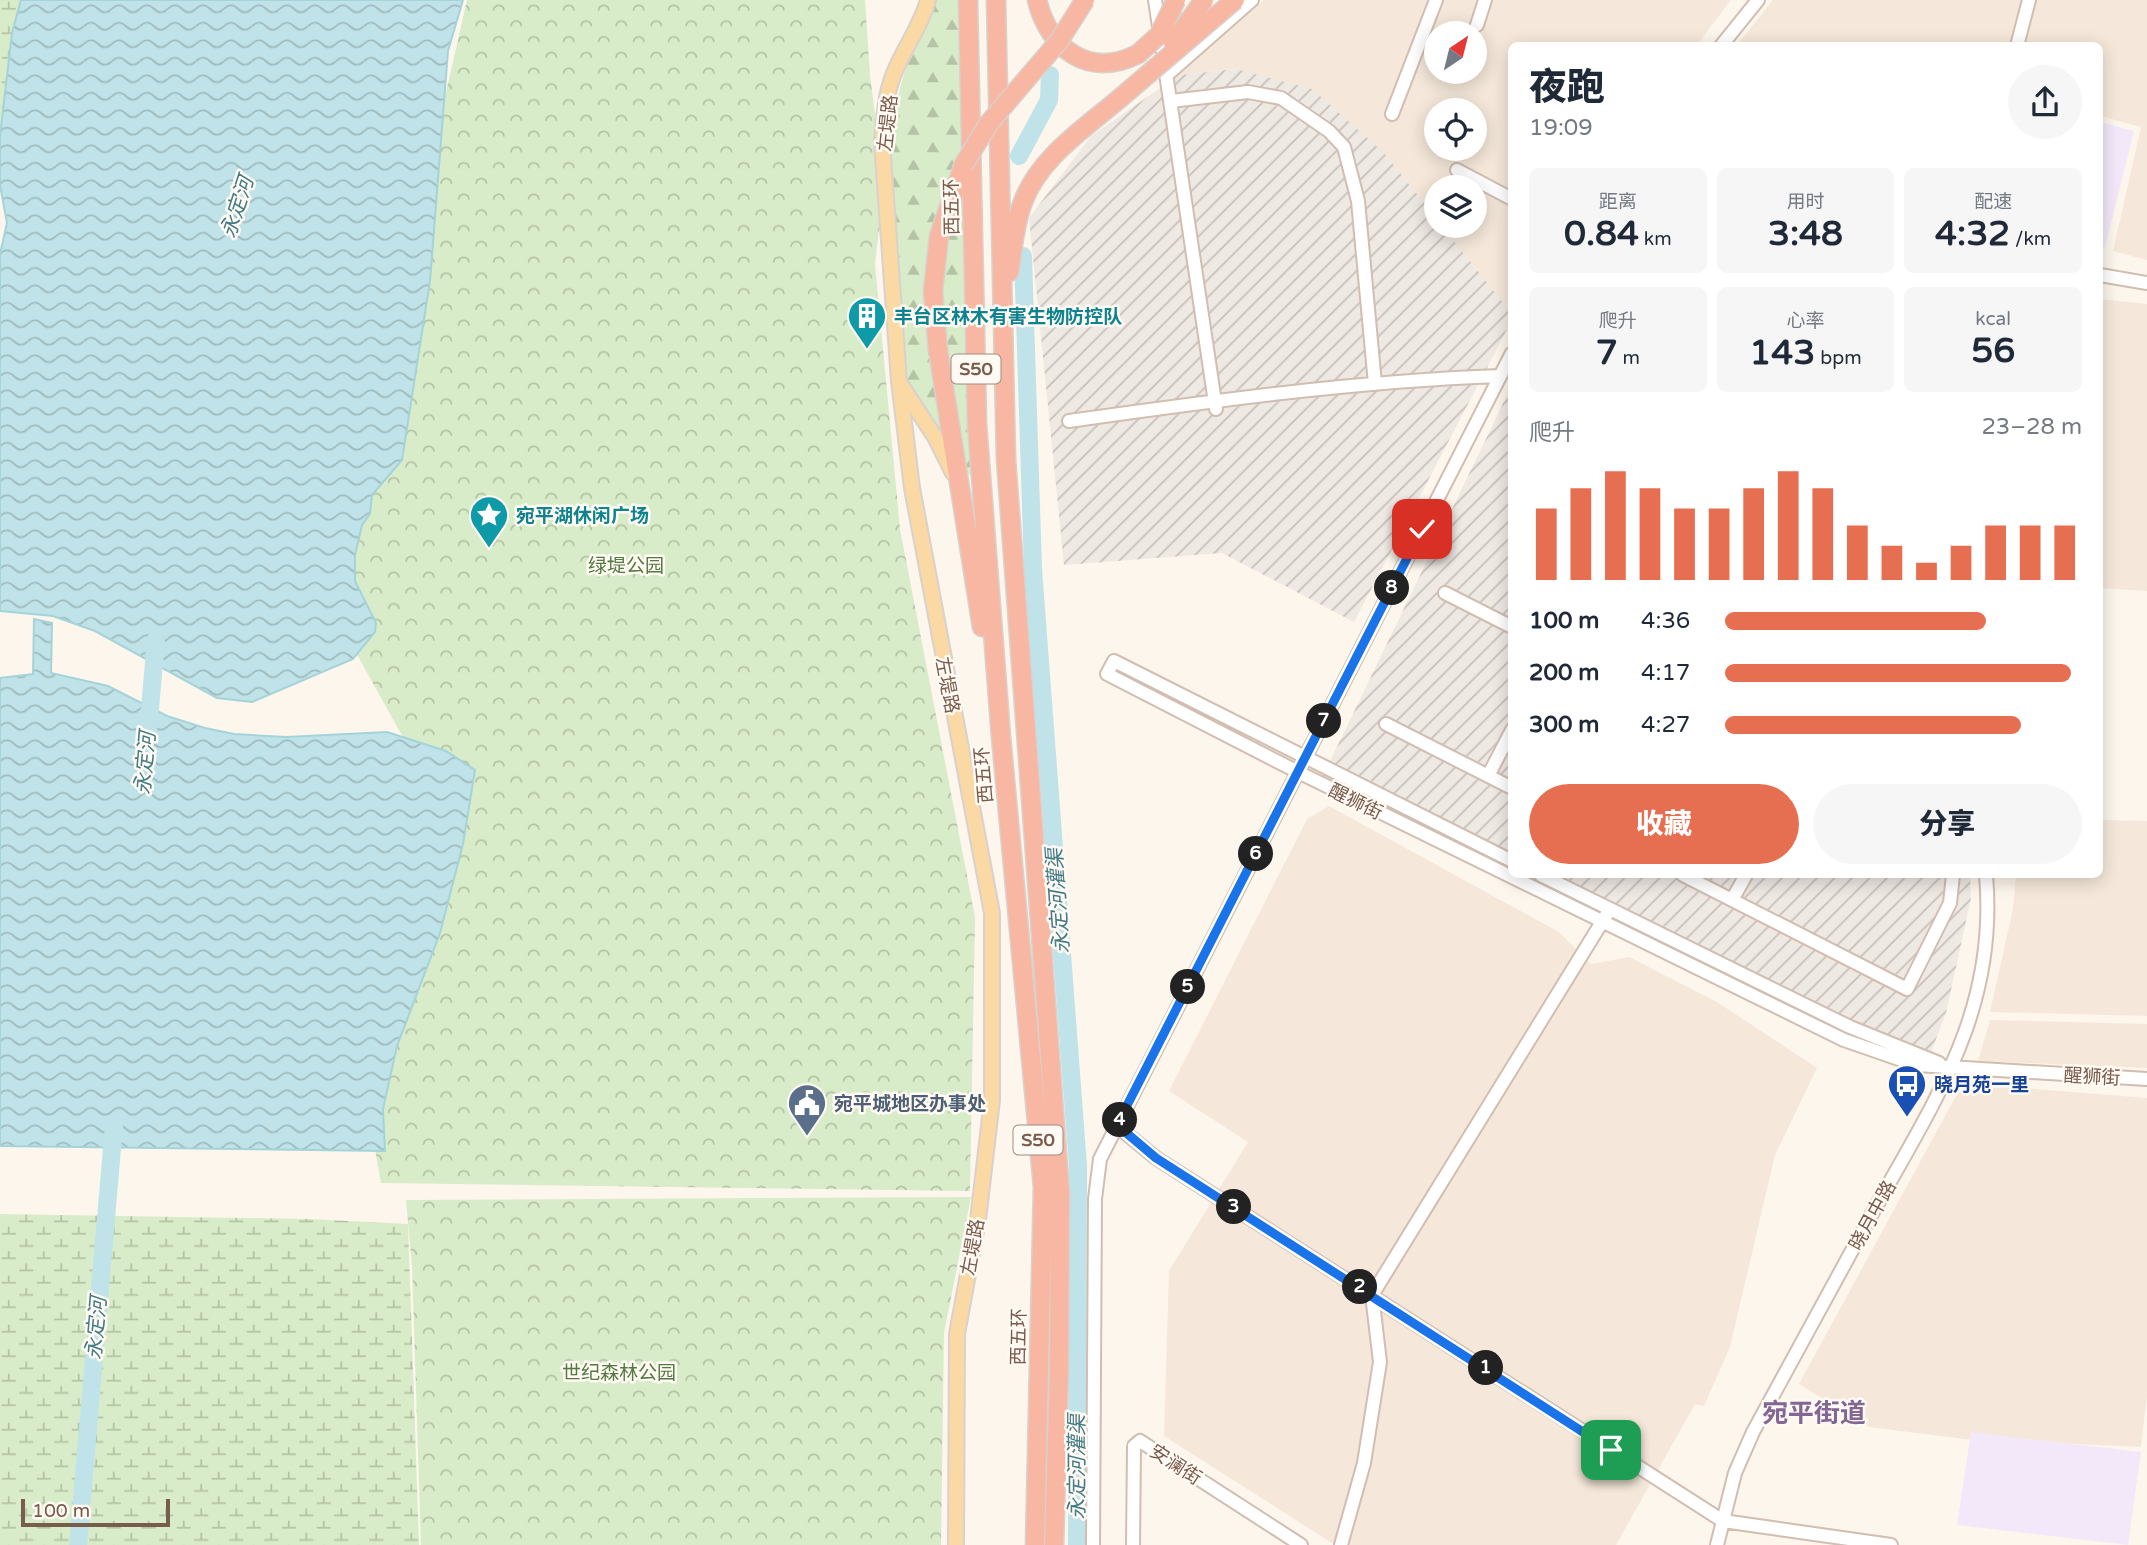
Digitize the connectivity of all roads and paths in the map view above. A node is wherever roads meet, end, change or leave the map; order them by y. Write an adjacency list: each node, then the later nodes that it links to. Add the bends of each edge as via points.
1 (928, 0): 28 (main road, 左堤路, via 893,76 882,142)
2 (968, 0): 36 (highway, 西五环 / S50, via 977,424)
3 (996, 0): 25 (highway, S50)
4 (1037, 0): 7 (highway, bridge, via 1048,32 1071,54 1099,63 1138,54 1158,35)
5 (1085, 0): 32 (highway, bridge, via 1059,41 989,123 964,164 939,236 933,291)
6 (1155, 0): 18 (street)
7 (1176, 0)
8 (1204, 0): 18 (highway, bridge)
9 (1235, 0): 18 (highway, bridge)
10 (1252, 0): 18 (street)
11 (1436, 0): 20 (street)
12 (1485, 0): 15 (street)
13 (1758, 0): 16 (street)
14 (2029, 0): 17 (street)
15 (1478, 21)
16 (1724, 42)
17 (2018, 42)
18 (1161, 71): 19 (street); 25 (highway, bridge, via 1119,99 1059,150 1024,199 1016,221)
19 (1171, 101): 29 (street, via 1248,92 1281,98 1329,131 1344,148 1358,201); 30 (street)
20 (1392, 114)
21 (1457, 170): 22 (street)
22 (1508, 197)
23 (2103, 276): 24 (street)
24 (2147, 283)
25 (1002, 328): 60 (highway, S50, via 1006,459 1060,1193)
26 (1508, 361): 27 (street)
27 (1500, 376): 29 (street); 38 (street)
28 (899, 381): 32 (main road, via 935,436); 58 (main road, 左堤路, via 912,488 992,913 992,1100 978,1220 957,1334)
29 (1375, 384): 30 (street)
30 (1215, 405): 31 (street)
31 (1069, 421)
32 (959, 487): 36 (highway)
33 (1445, 593): 34 (street)
34 (1508, 625)
35 (1385, 724): 40 (street)
36 (1001, 737): 59 (highway, 西五环 / S50, via 1043,1187)
37 (1508, 738): 40 (street)
38 (1305, 759): 39 (street); 39 (street, 醒狮街, via 1114,662 1107,674); 42 (street, 醒狮街)
39 (1298, 772): 43 (street, 醒狮街); 55 (street)
40 (1488, 776): 41 (street)
41 (1508, 786)
42 (1508, 859)
43 (1508, 876)
44 (1513, 878): 52 (street, 醒狮街)
45 (1547, 878): 51 (street, 醒狮街)
46 (1689, 878): 50 (street)
47 (1744, 878): 50 (street)
48 (1953, 878): 50 (street, via 1950,903 1907,989)
49 (1986, 878): 53 (street, 晓月中路, via 1982,979)
50 (1732, 900)
51 (1610, 909): 52 (street); 53 (street, 醒狮街, via 1850,1027)
52 (1602, 922): 53 (street, 醒狮街, via 1844,1040 1916,1065); 56 (street)
53 (1952, 1068): 54 (street, 醒狮街); 57 (street, 晓月中路, via 1753,1432 1735,1474)
54 (2147, 1079)
55 (1117, 1125): 56 (street, via 1156,1158); 61 (street, via 1100,1158 1095,1199)
56 (1372, 1294): 57 (street); 64 (street, via 1380,1363 1364,1463)
57 (1723, 1521): 65 (street, 晓月中路); 66 (street)
58 (956, 1545)
59 (1035, 1545)
60 (1054, 1545)
61 (1093, 1545)
62 (1133, 1545): 63 (street, 安澜街, via 1134,1446 1140,1441)
63 (1301, 1545)
64 (1341, 1545)
65 (1717, 1545)
66 (1891, 1545)

